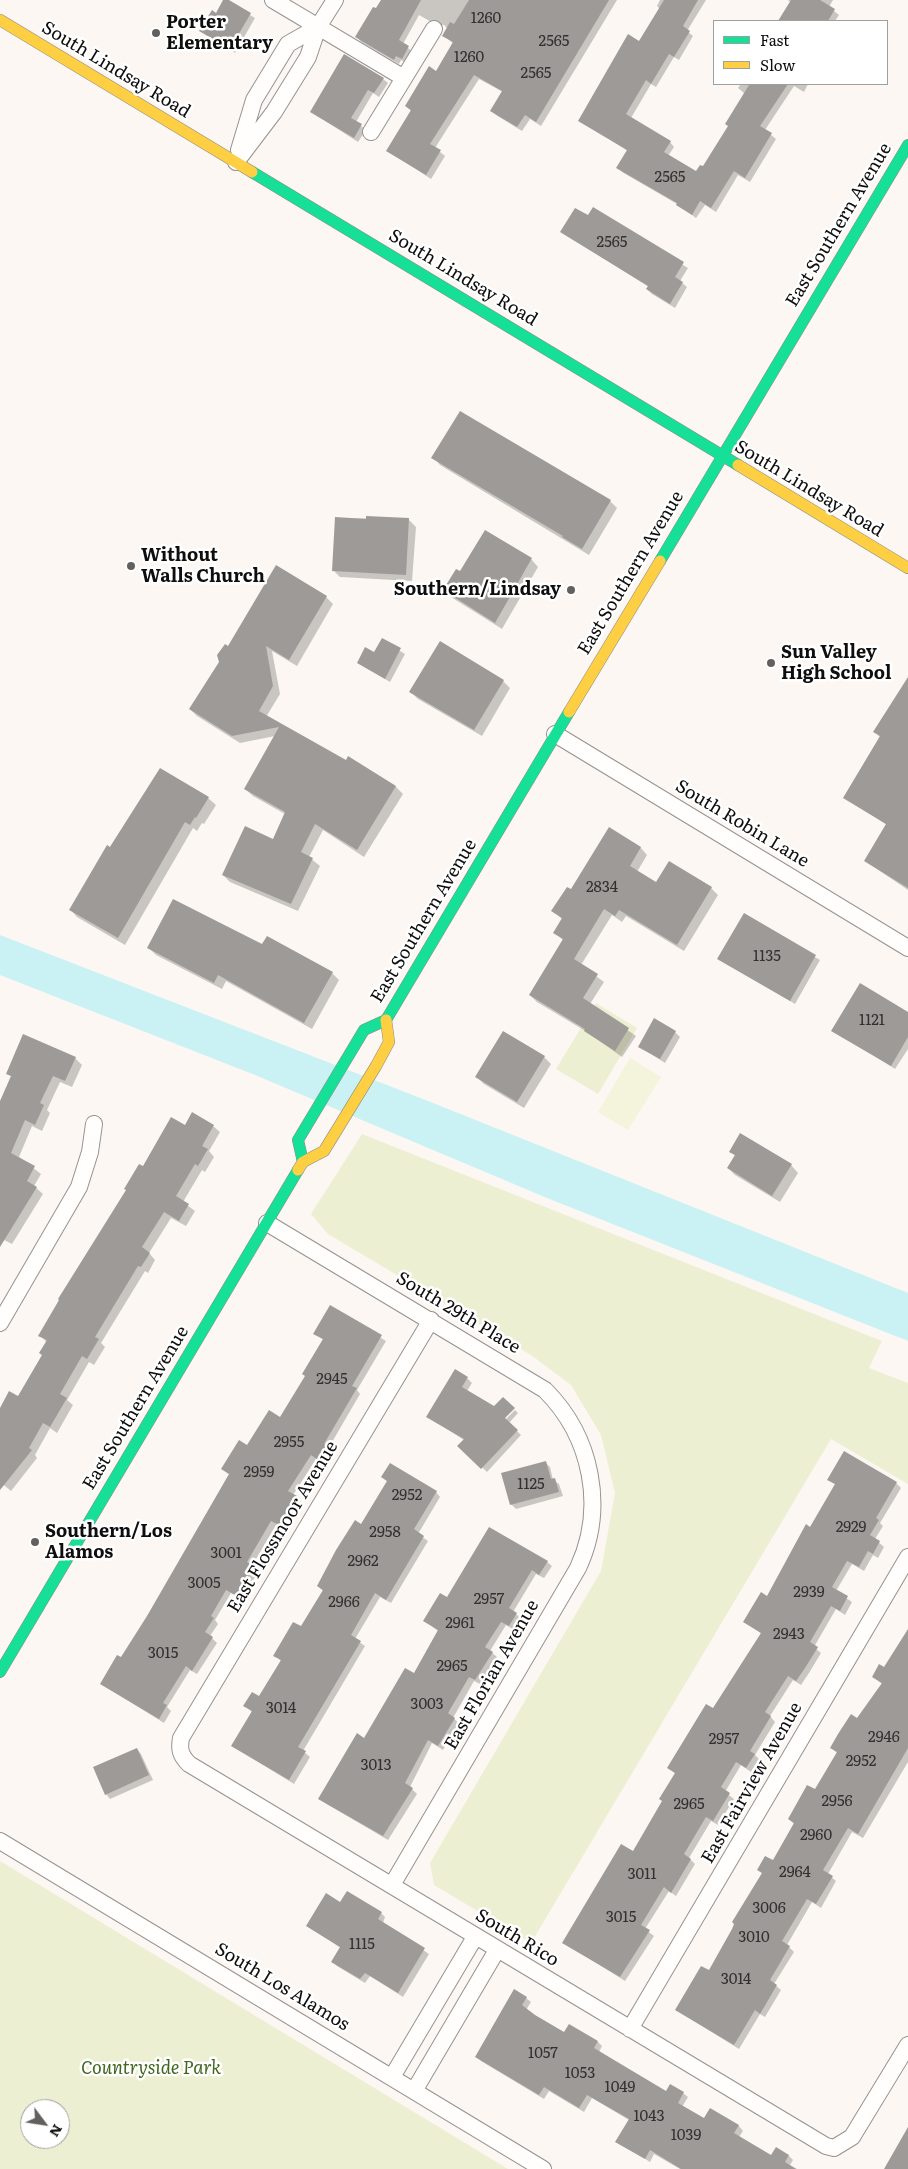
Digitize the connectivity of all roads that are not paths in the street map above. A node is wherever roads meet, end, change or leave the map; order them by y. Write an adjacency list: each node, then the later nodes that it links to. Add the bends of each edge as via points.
1 (273, 0): 4 (street)
2 (335, 0): 4 (street)
3 (0, 20): 11 (main road, South Lindsay Road)
4 (318, 27): 6 (street, via 288,44); 7 (street, via 308,57); 8 (street)
5 (434, 29): 8 (street)
6 (277, 63): 7 (street); 11 (street, via 254,100)
7 (296, 75): 11 (street, via 274,112)
8 (404, 78): 9 (street)
9 (371, 132)
10 (908, 145): 12 (main road, East Southern Avenue)
11 (236, 162): 12 (main road, South Lindsay Road)
12 (722, 457): 13 (main road, South Lindsay Road); 14 (main road, East Southern Avenue)
13 (908, 568)
14 (555, 734): 15 (street, South Robin Lane); 16 (main road, East Southern Avenue)
15 (908, 948)
16 (386, 1020): 18 (main road, East Southern Avenue, via 389,1042 324,1151); 18 (main road, East Southern Avenue, via 364,1030 298,1140)
17 (94, 1124): 21 (street, via 90,1152 79,1187)
18 (303, 1162): 19 (main road, East Southern Avenue)
19 (267, 1223): 20 (street, South 29th Place); 24 (main road, East Southern Avenue)
20 (431, 1320): 22 (street, South 29th Place, via 533,1381 558,1403 575,1429); 25 (street, East Flossmoor Avenue, via 181,1738 179,1748)
21 (0, 1323)
22 (590, 1475): 27 (street, East Florian Avenue, via 594,1504 592,1521 578,1568)
23 (908, 1557): 30 (street, East Fairview Avenue)
24 (0, 1672)
25 (182, 1757): 27 (street, South Rico)
26 (0, 1841): 32 (street, South Los Alamos)
27 (392, 1885): 28 (street, South Rico)
28 (476, 1936): 29 (street, South Rico); 32 (street)
29 (497, 1950): 30 (street, South Rico); 33 (street)
30 (630, 2029): 31 (street, South Rico, via 817,2142 834,2148 852,2137)
31 (908, 2045)
32 (392, 2078): 33 (street, South Los Alamos)
33 (414, 2091): 34 (street, South Los Alamos)
34 (543, 2169)

